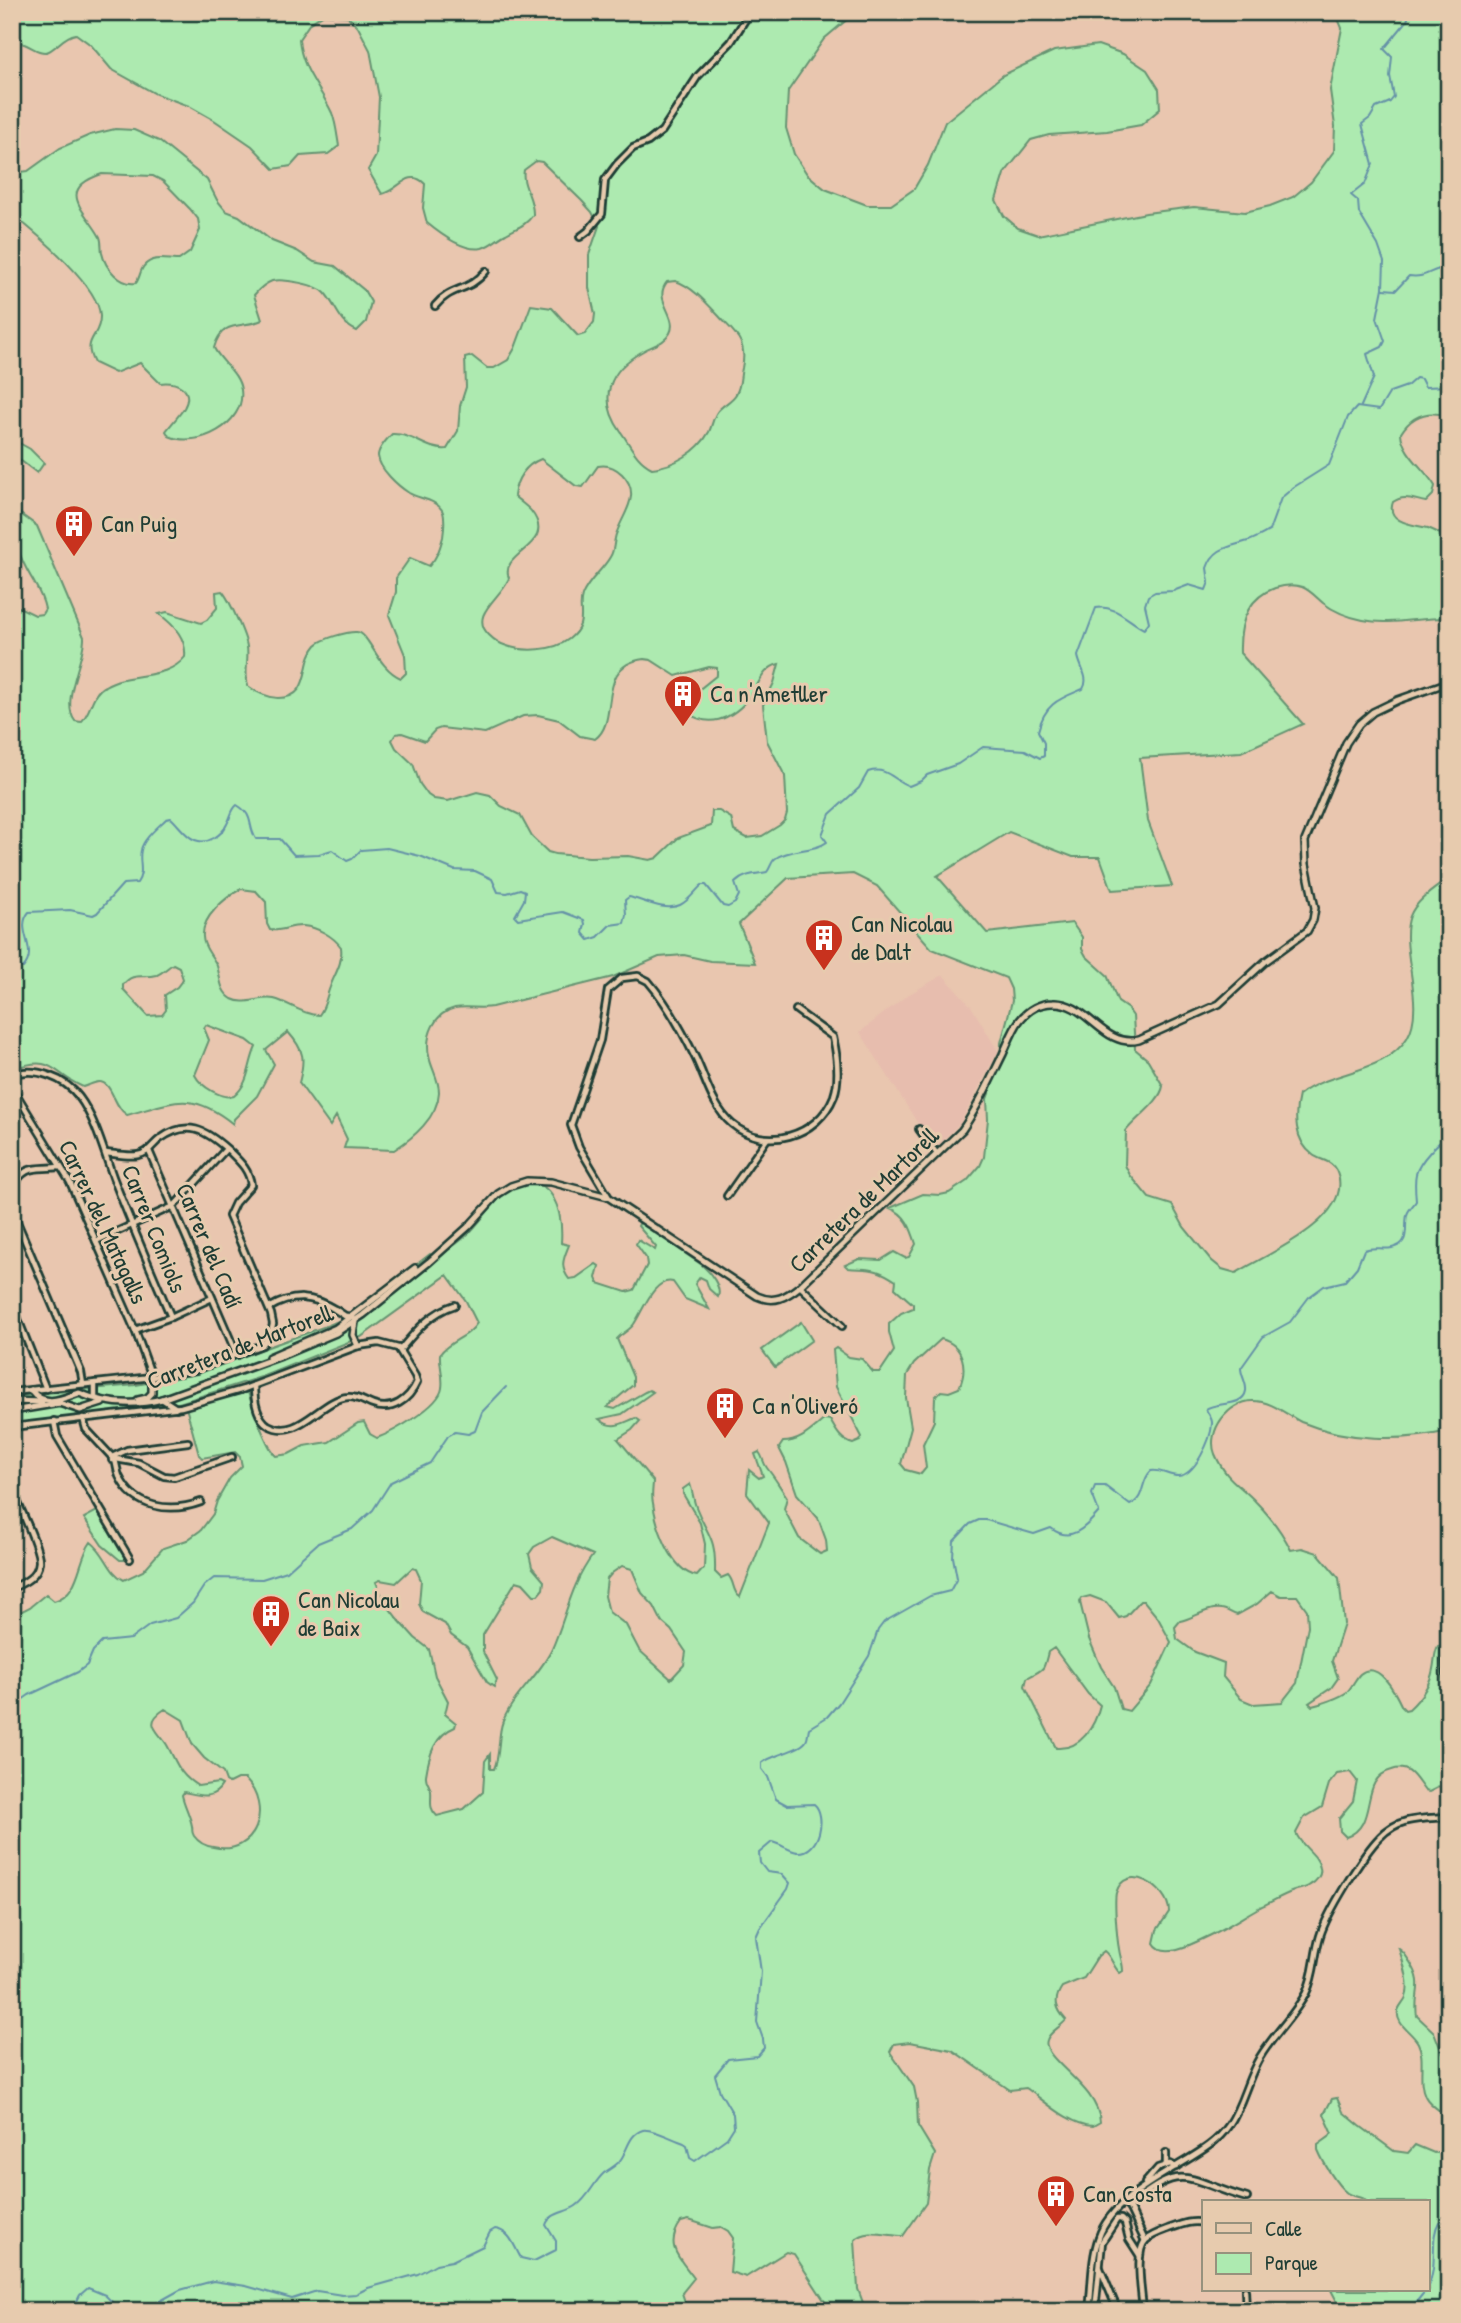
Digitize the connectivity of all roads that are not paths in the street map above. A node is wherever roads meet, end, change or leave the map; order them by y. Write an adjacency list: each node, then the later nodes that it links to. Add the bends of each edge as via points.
1 (750, 12): 2 (street, via 731,42 698,76 662,131 617,164 606,180 602,214)
2 (580, 237)
3 (486, 271): 4 (street, via 477,282 446,294)
4 (435, 306)
5 (1449, 681): 14 (main road, Carretera de Martorell, via 1373,712 1346,743 1305,841 1315,908 1307,931 1219,1004 1139,1040 1117,1039 1063,1003 1034,1008 1017,1025 968,1122)
6 (796, 1010): 10 (street, via 833,1037 835,1090 826,1110 802,1131)
7 (12, 1074): 13 (street, Carrer Comiols, via 49,1074 67,1085 79,1097)
8 (12, 1087): 15 (street, Carrer del Matagalls)
9 (919, 1129): 14 (street)
10 (767, 1139): 17 (street); 18 (street, via 742,1131 722,1113 687,1042 650,984 642,977 622,978 606,995 600,1040 571,1125)
11 (226, 1149): 12 (street, via 217,1139 192,1128 176,1130); 19 (street); 26 (street, via 249,1174 251,1185 229,1216)
12 (149, 1151): 13 (street); 19 (street, Carrer del Cadí)
13 (106, 1153): 21 (street, Carrer Comiols)
14 (937, 1155): 24 (main road, Carretera de Martorell)
15 (60, 1167): 16 (street, via 30,1167); 22 (street, Carrer del Matagalls)
16 (12, 1188)
17 (727, 1196)
18 (608, 1197): 23 (main road, Carretera de Martorell, via 543,1181 516,1184 496,1196); 24 (main road, Carretera de Martorell, via 763,1299 780,1299)
19 (174, 1206): 21 (street); 25 (street, Carrer del Cadí)
20 (12, 1210): 45 (street)
21 (133, 1226): 22 (street); 33 (street, Carrer Comiols)
22 (96, 1241): 37 (street, Carrer del Matagalls)
23 (433, 1256): 32 (main road, Carretera de Martorell); 35 (main road)
24 (800, 1286): 36 (street)
25 (212, 1298): 33 (street); 42 (street, Carrer del Cadí)
26 (266, 1302): 27 (street); 31 (street)
27 (278, 1303): 30 (street, via 302,1297); 31 (street)
28 (455, 1305): 41 (street, via 436,1312)
29 (14, 1308): 47 (street)
30 (335, 1310): 34 (main road)
31 (270, 1311): 42 (street, via 273,1324 268,1340)
32 (363, 1315): 34 (main road); 35 (main road, Carretera de Martorell)
33 (171, 1317): 37 (street)
34 (344, 1318): 35 (main road); 38 (main road)
35 (355, 1318): 38 (main road, Carretera de Martorell); 39 (main road)
36 (842, 1326)
37 (135, 1330): 43 (street, Carrer del Matagalls)
38 (336, 1332): 39 (main road); 53 (main road, Carretera de Martorell)
39 (353, 1335): 40 (main road)
40 (358, 1346): 41 (street, via 379,1343); 46 (street)
41 (400, 1350): 46 (street, via 417,1382 393,1407 346,1397 296,1425 277,1428 260,1416)
42 (237, 1355): 43 (street, via 196,1370)
43 (152, 1377): 44 (street); 57 (main road, via 149,1396)
44 (95, 1383): 45 (street); 52 (street)
45 (83, 1384): 47 (street)
46 (254, 1385): 61 (street)
47 (47, 1389): 48 (street)
48 (31, 1390): 49 (street); 55 (main road)
49 (14, 1392)
50 (84, 1395): 51 (main road); 56 (main road); 60 (main road)
51 (72, 1396): 55 (main road); 59 (main road)
52 (95, 1396)
53 (162, 1399): 57 (main road, Carretera de Martorell); 61 (main road)
54 (12, 1401): 55 (main road)
55 (46, 1402): 58 (main road)
56 (105, 1402): 57 (main road, Carretera de Martorell); 60 (main road)
57 (124, 1402)
58 (60, 1403): 59 (main road); 62 (main road)
59 (72, 1406): 60 (main road)
60 (84, 1408)
61 (176, 1408): 63 (street)
62 (12, 1411)
63 (83, 1418): 64 (street); 68 (street, via 86,1429)
64 (54, 1421): 65 (street); 71 (street, via 57,1436)
65 (12, 1427)
66 (188, 1442): 68 (street, via 127,1450)
67 (232, 1457): 68 (street, via 174,1477)
68 (114, 1458): 70 (street, via 123,1484 139,1500 172,1509)
69 (12, 1489): 72 (street, via 39,1563 30,1579)
70 (201, 1502)
71 (130, 1559)
72 (12, 1588)
73 (1449, 1632): 74 (street, via 1445,1650)
74 (1449, 1719)
75 (1449, 1817): 78 (street, via 1400,1822 1378,1839 1328,1917 1307,1992 1260,2057 1231,2122 1220,2137)
76 (1166, 2153): 77 (street)
77 (1166, 2165): 78 (street); 79 (street)
78 (1175, 2166): 79 (street)
79 (1143, 2186): 81 (street)
80 (1247, 2198): 81 (street, via 1183,2176)
81 (1126, 2205): 82 (street); 91 (street, via 1099,2236)
82 (1135, 2219): 83 (street); 85 (street)
83 (1125, 2223): 86 (street); 87 (street, via 1118,2218 1109,2228 1102,2242)
84 (1202, 2223): 85 (street, via 1183,2224)
85 (1145, 2241): 86 (street)
86 (1140, 2256): 94 (street)
87 (1100, 2267): 88 (street); 89 (street)
88 (1097, 2286): 89 (street); 92 (street)
89 (1108, 2286): 93 (street)
90 (1245, 2292): 95 (street)
91 (1089, 2311)
92 (1095, 2311)
93 (1118, 2311)
94 (1143, 2311)
95 (1246, 2311)

